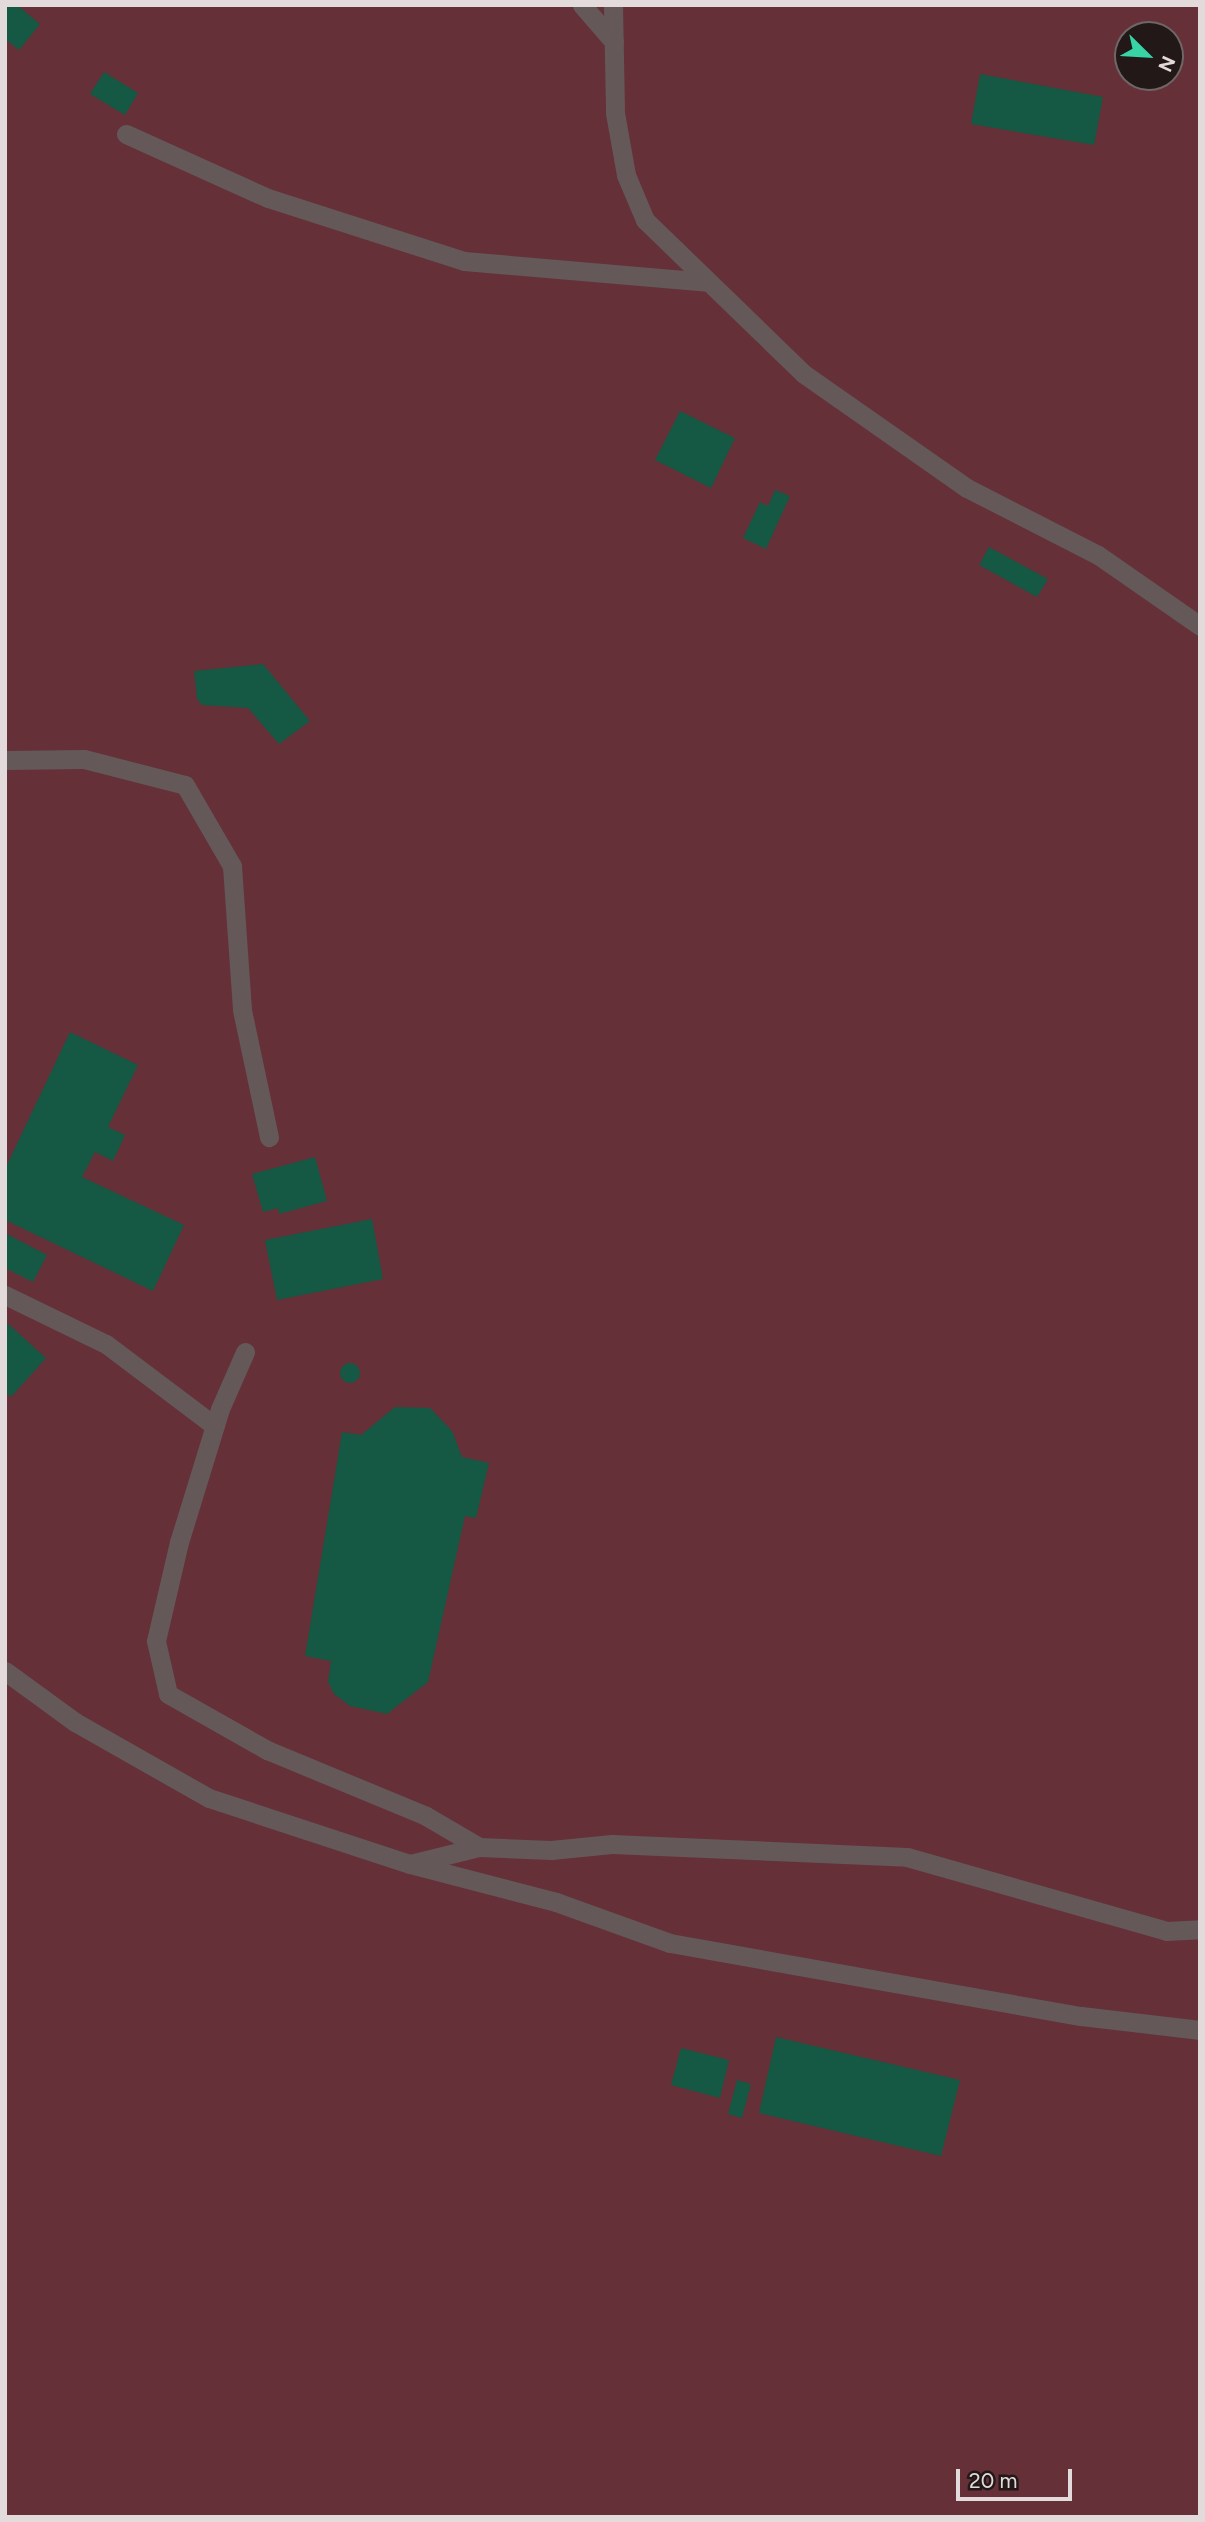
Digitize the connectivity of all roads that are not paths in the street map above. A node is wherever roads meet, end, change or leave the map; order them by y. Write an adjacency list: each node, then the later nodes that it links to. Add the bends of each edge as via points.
1 (582, 5): 3 (street)
2 (613, 5): 3 (street)
3 (614, 42): 5 (street, via 615,113 626,175 646,220)
4 (125, 134): 5 (street, via 268,198 464,261)
5 (707, 282): 6 (street, via 804,374 956,481 1098,555)
6 (1200, 626)
7 (5, 760): 8 (street, via 84,759 185,785 232,866 242,1010)
8 (268, 1137)
9 (5, 1295): 11 (street, via 106,1344)
10 (244, 1352): 11 (street)
11 (215, 1426): 13 (street, via 179,1542 156,1641 167,1694 267,1749 426,1816)
12 (5, 1671): 14 (street, via 75,1722 209,1798)
13 (479, 1847): 14 (street); 15 (street, via 719,1846 906,1857 1166,1931)
14 (410, 1864): 16 (street, via 556,1902 670,1943 1081,2015)
15 (1200, 1929)
16 (1200, 2030)

